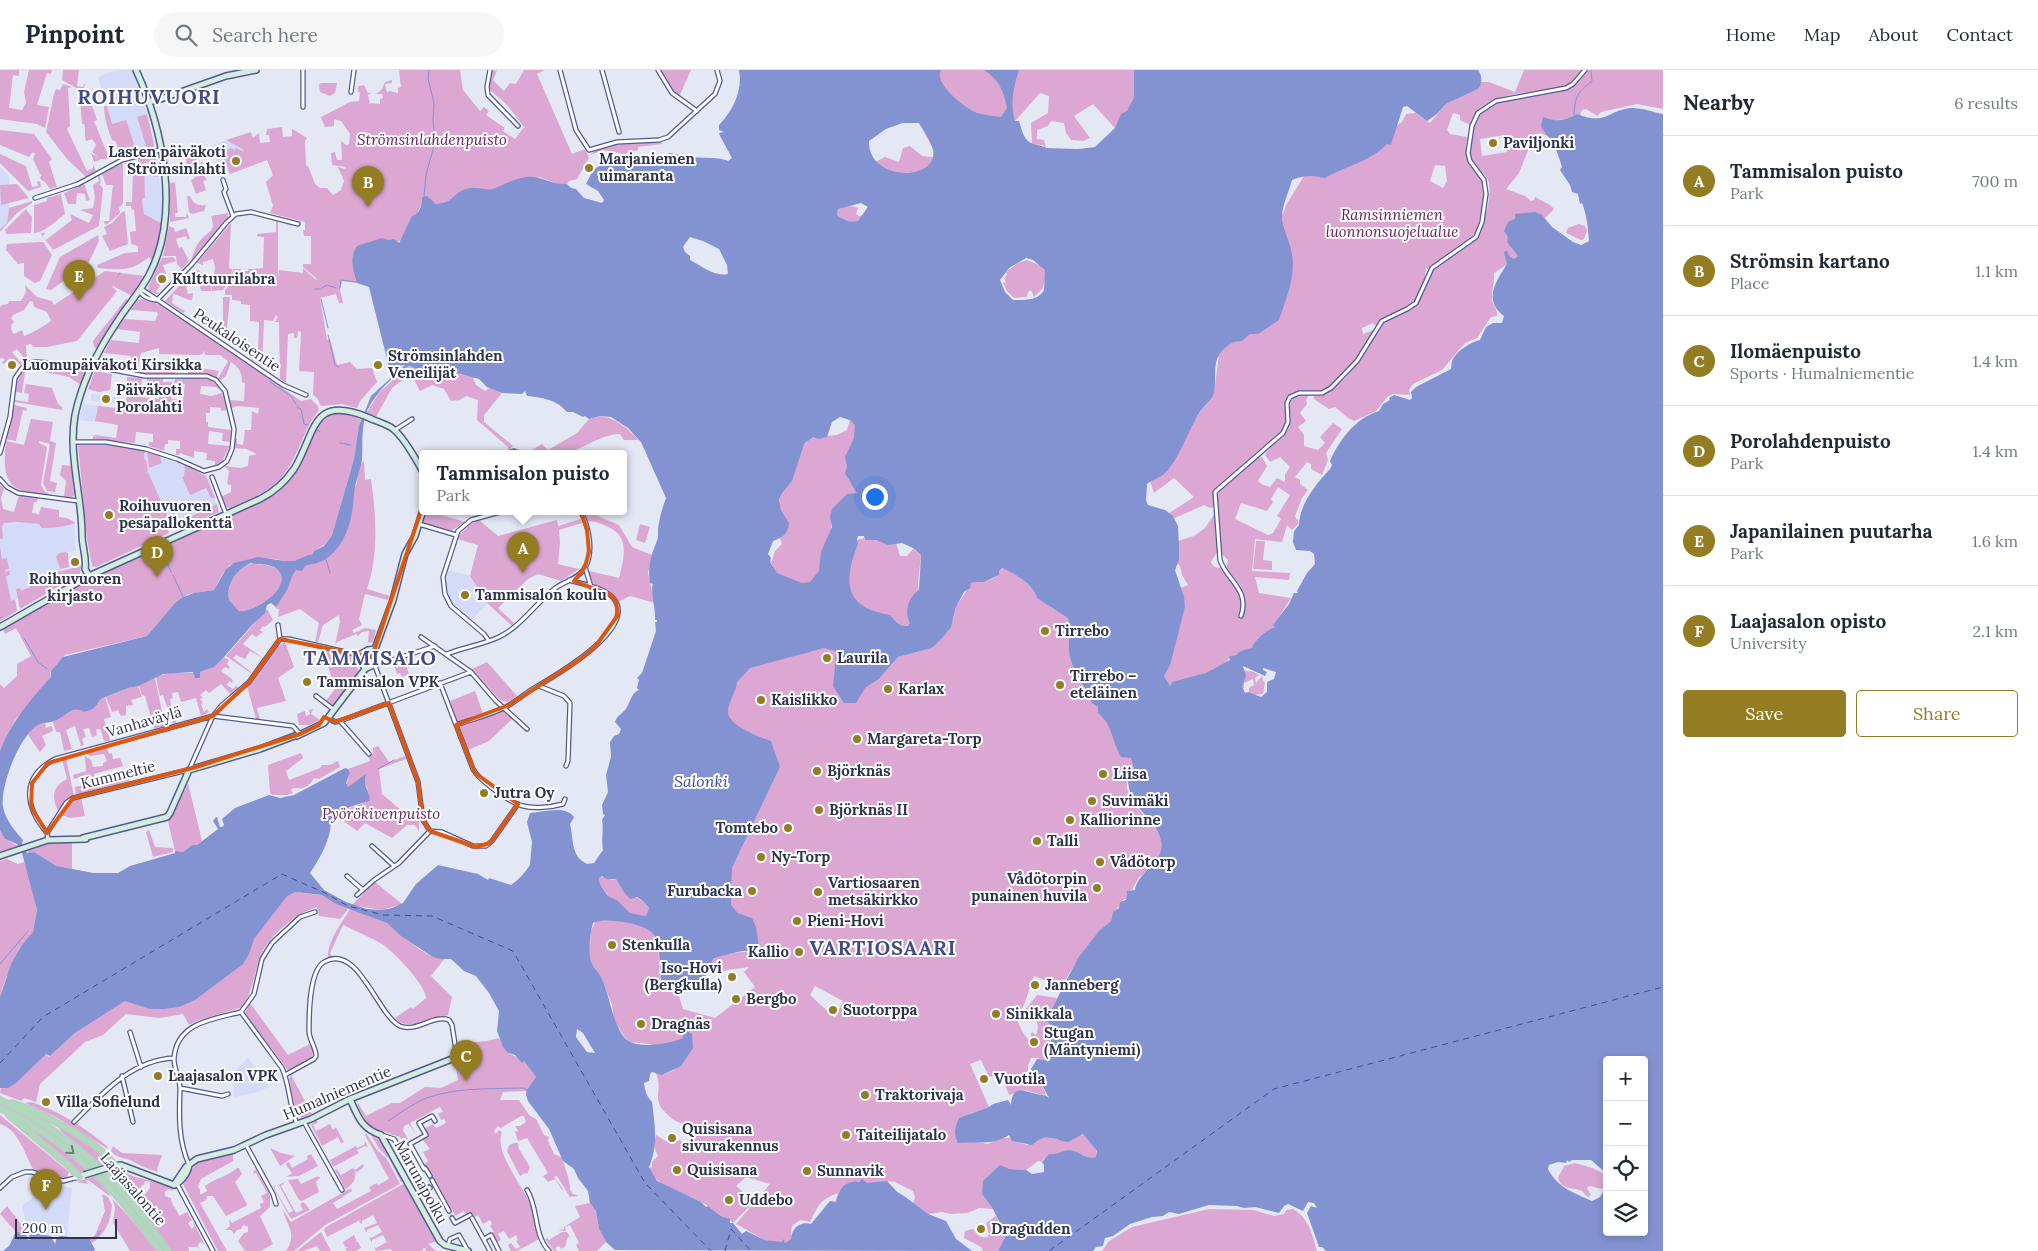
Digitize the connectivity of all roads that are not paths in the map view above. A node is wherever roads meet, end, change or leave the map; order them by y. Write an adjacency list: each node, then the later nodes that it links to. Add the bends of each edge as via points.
1 (136, 70): 12 (street)
2 (256, 70): 12 (street, via 226,76)
3 (303, 70): 13 (street)
4 (354, 70): 11 (street)
5 (490, 70): 15 (street, via 488,94)
6 (560, 70): 14 (street, via 576,130 588,150 617,142 662,140)
7 (602, 70): 16 (street)
8 (658, 70): 14 (street, via 672,93)
9 (717, 70): 14 (street, via 718,88)
10 (1585, 70): 44 (street, via 1566,88 1502,100 1478,113 1470,134 1468,152 1472,165 1484,180 1486,194 1476,237 1432,268 1416,303 1382,321 1357,361 1331,388 1322,393 1299,393 1290,397 1287,403 1288,422 1283,433 1215,492 1220,560 1239,588 1243,603)
11 (351, 92)
12 (148, 101): 17 (street)
13 (303, 107)
14 (697, 110)
15 (518, 126)
16 (620, 132)
17 (160, 150): 19 (street, via 122,160 70,187); 22 (street, via 165,217 161,243)
18 (223, 180): 20 (street)
19 (35, 198)
20 (233, 216): 21 (street, via 246,211); 23 (street)
21 (298, 224)
22 (140, 291): 23 (street, Peukaloisentie); 24 (street, via 112,330)
23 (157, 300): 25 (street, Peukaloisentie, via 283,385)
24 (92, 366): 28 (street, via 78,405); 28 (street, via 146,376 202,375 216,380 227,397 234,438 232,449 224,464 206,471 146,449 106,442); 29 (street, via 34,362 23,367 15,378 9,422)
25 (306, 395)
26 (412, 419): 27 (street)
27 (394, 430): 30 (street); 34 (street, via 361,414 341,410 326,413 315,423 296,465 282,484 266,496)
28 (73, 442): 33 (street)
29 (0, 453)
30 (419, 466)
31 (212, 477): 34 (street)
32 (0, 479): 33 (street, via 18,493)
33 (78, 501): 41 (street)
34 (226, 515): 41 (street)
35 (422, 515): 38 (street)
36 (489, 515): 39 (street, via 471,520)
37 (582, 515): 40 (street, via 589,541)
38 (419, 524): 39 (street); 51 (street, via 405,554)
39 (456, 535): 49 (street, via 443,577 445,594 453,608)
40 (585, 567): 42 (street); 43 (street)
41 (89, 576): 46 (street)
42 (569, 580): 43 (street); 49 (street, via 550,593 515,627)
43 (592, 588): 58 (street, via 614,598 618,610 616,619 591,651)
44 (1241, 616)
45 (278, 625): 48 (street)
46 (0, 626)
47 (422, 637): 50 (street)
48 (280, 639): 53 (street); 63 (street, via 249,682)
49 (489, 641): 52 (street)
50 (435, 646): 52 (street); 54 (street)
51 (375, 649): 53 (street); 54 (street)
52 (447, 654): 56 (street)
53 (359, 655): 55 (street)
54 (377, 665): 55 (street); 60 (street)
55 (365, 669): 62 (street)
56 (471, 672): 57 (street); 61 (street)
57 (440, 683): 60 (street); 66 (street)
58 (538, 686): 61 (street); 70 (street, via 564,696 570,703)
59 (316, 696): 62 (street)
60 (389, 702): 65 (street); 74 (street, via 418,782 422,815)
61 (504, 708): 66 (street); 67 (street)
62 (333, 709): 64 (street)
63 (213, 716): 68 (street, via 293,726); 71 (street); 75 (street, Vanhaväylä, via 48,762 36,774 30,796 34,814)
64 (327, 717): 65 (street); 68 (street, via 319,725)
65 (340, 721): 69 (street)
66 (456, 725): 73 (street, via 478,777)
67 (526, 729)
68 (300, 734): 71 (street)
69 (369, 754)
70 (566, 766)
71 (190, 772): 75 (street, Kummeltie, via 73,798 66,803); 76 (street, via 168,815 93,836)
72 (565, 799): 73 (street, via 563,804 552,806)
73 (518, 804): 74 (street, via 486,846 473,846 442,832)
74 (430, 831): 79 (street)
75 (48, 833): 76 (street)
76 (48, 840): 78 (street)
77 (372, 846): 79 (street)
78 (0, 856)
79 (394, 866): 81 (street)
80 (347, 876): 81 (street)
81 (363, 890): 82 (street)
82 (357, 895)
83 (315, 912): 84 (street, via 300,917 272,943 262,959 254,994)
84 (241, 1012): 87 (street, via 194,1025 181,1039); 89 (street)
85 (130, 1032): 88 (street)
86 (457, 1057): 89 (street, Humalniementie, via 452,1025 446,1019 400,1026 351,964 339,959 326,961 316,969 313,979 309,1033 316,1056); 94 (street, Humalniementie)
87 (174, 1058): 88 (street); 91 (street)
88 (141, 1066): 90 (street)
89 (285, 1075): 100 (street)
90 (122, 1076): 97 (street); 98 (street)
91 (180, 1088): 92 (street, via 222,1096); 106 (street, via 179,1124)
92 (228, 1094)
93 (0, 1100): 107 (main road, via 14,1103 62,1126 99,1150); 121 (main road, Laajasalontie, via 48,1126 92,1160 123,1192)
94 (350, 1100): 99 (street, Humalniementie); 101 (street, via 364,1126)
95 (0, 1109): 109 (main road); 120 (main road, Laajasalontie, one-way to 120, via 51,1135 87,1164 119,1197)
96 (435, 1121): 105 (street, via 432,1116 420,1123 426,1135 410,1144)
97 (74, 1122)
98 (133, 1122)
99 (304, 1122): 100 (street, Humalniementie); 113 (street)
100 (297, 1124): 103 (street, Humalniementie)
101 (381, 1135): 104 (street, via 394,1139); 119 (street, Marunapolku, via 440,1241)
102 (407, 1143): 105 (street)
103 (246, 1145): 106 (street, Humalniementie, via 223,1154 200,1157); 115 (street)
104 (401, 1151)
105 (415, 1154): 108 (street)
106 (189, 1165): 110 (street)
107 (114, 1166): 109 (street, bridge); 110 (street)
108 (429, 1174)
109 (81, 1176): 112 (street, via 63,1181 24,1172)
110 (176, 1183): 122 (street)
111 (429, 1187): 116 (street, via 433,1182)
112 (0, 1188)
113 (342, 1190)
114 (527, 1190): 126 (street, via 540,1238)
115 (276, 1204)
116 (449, 1210)
117 (452, 1218): 118 (street, via 456,1223 471,1217)
118 (484, 1239): 124 (street); 125 (street, via 491,1235)
119 (448, 1246): 123 (street); 123 (street, via 450,1239 459,1235)
120 (160, 1251)
121 (167, 1251)
122 (213, 1251)
123 (468, 1251)
124 (490, 1251)
125 (499, 1251)
126 (549, 1251)

